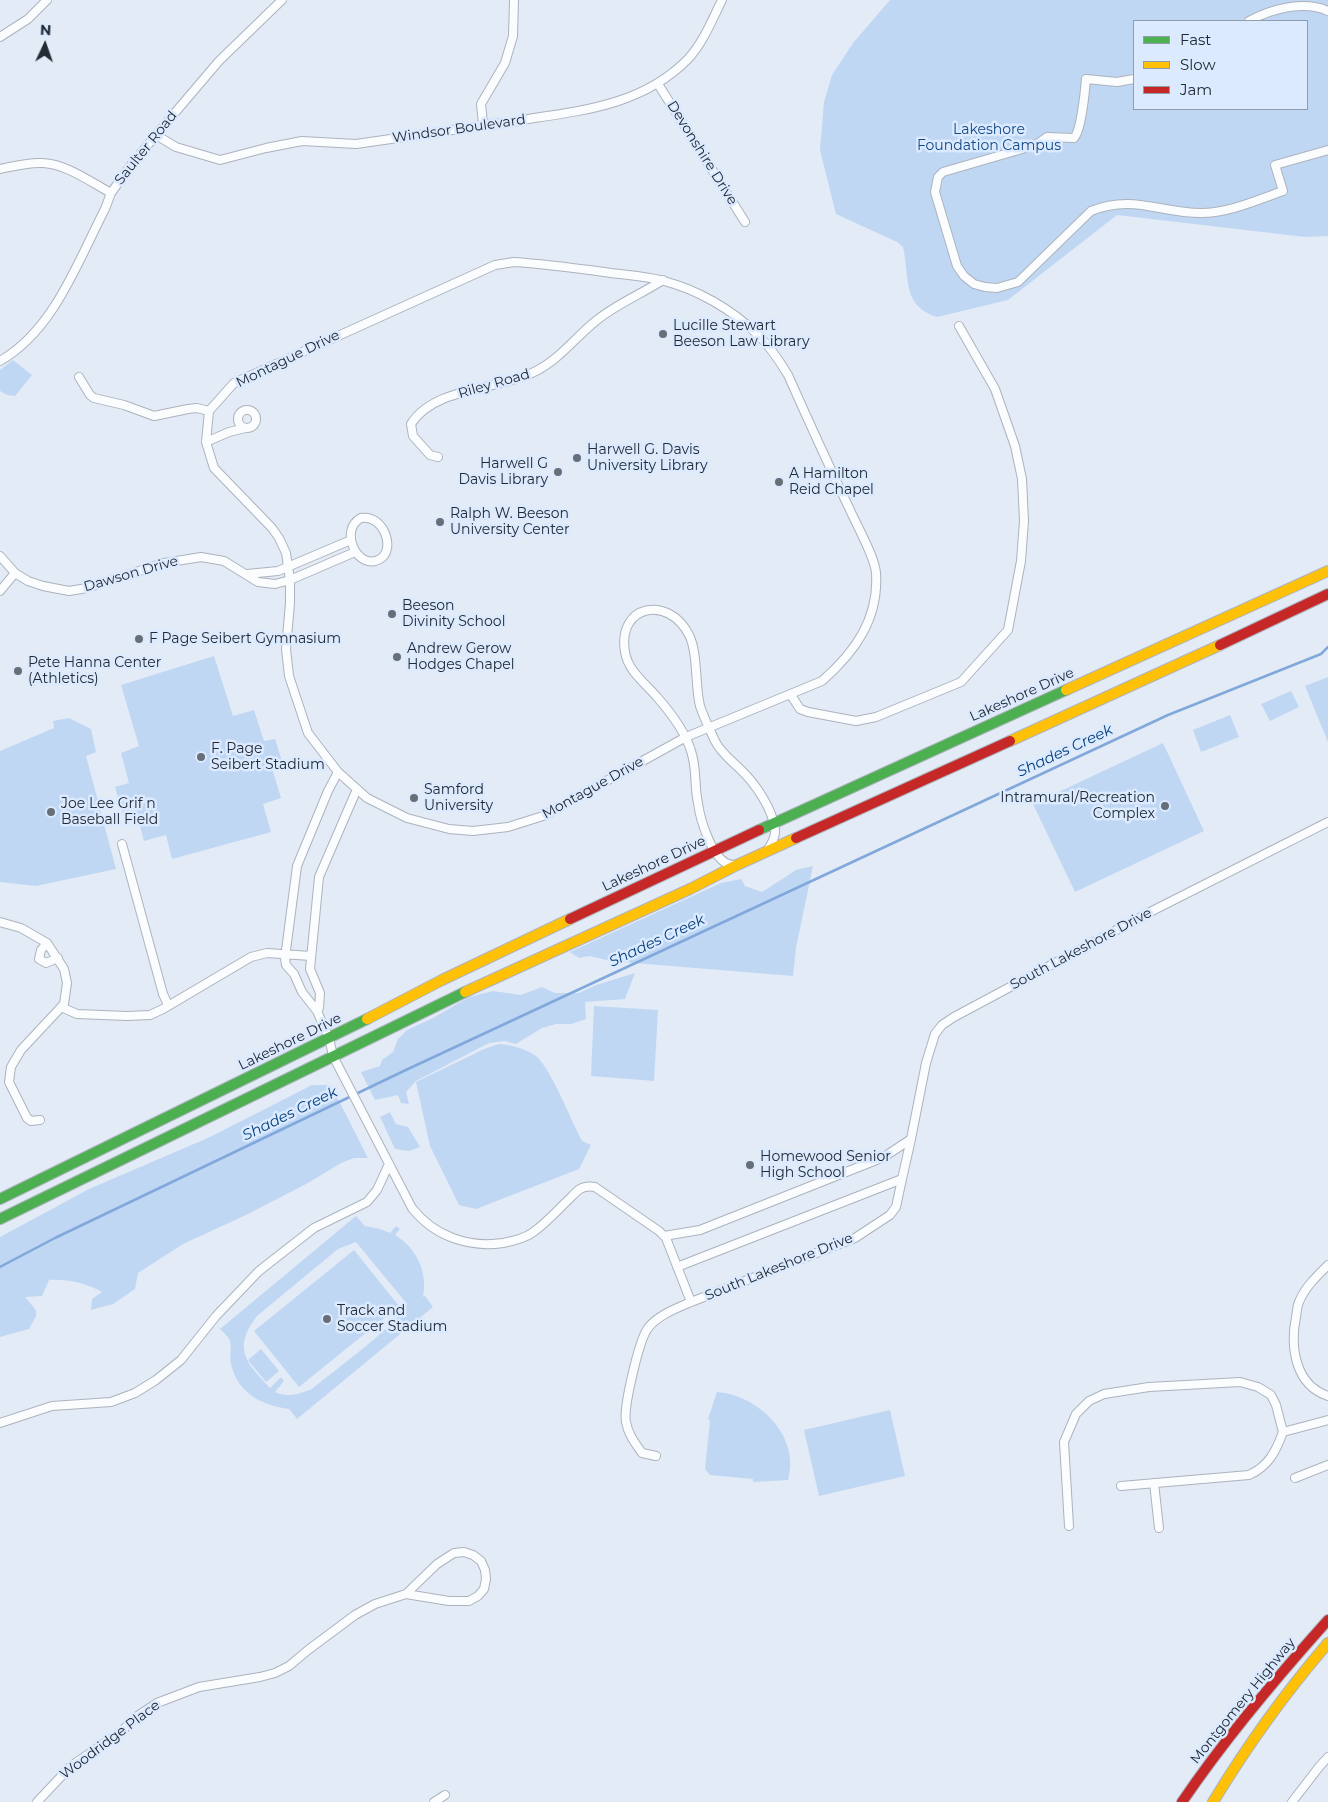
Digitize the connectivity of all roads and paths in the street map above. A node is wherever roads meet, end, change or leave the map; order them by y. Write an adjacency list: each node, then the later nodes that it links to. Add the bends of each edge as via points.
1 (47, 0): 7 (street, via 28,19)
2 (282, 0): 11 (street, Saulter Road, via 219,61)
3 (514, 0): 10 (street, via 513,36 505,63 481,104)
4 (722, 0): 9 (street, Windsor Boulevard, via 703,38 688,59)
5 (1328, 11): 6 (street, via 1302,6 1267,12)
6 (1251, 20)
7 (0, 37)
8 (1133, 79): 12 (street, via 1117,82 1086,79 1078,134 1074,138 1047,137 1029,147 940,174 935,192 964,276 974,284 997,288 1018,282 1091,212 1105,206 1119,203 1200,213 1220,212 1283,191 1276,166)
9 (658, 84): 10 (street, Windsor Boulevard, via 592,110); 15 (street, Devonshire Drive)
10 (483, 124): 11 (street, Windsor Boulevard, via 356,144 302,141 220,160 176,147)
11 (156, 134): 14 (street, Saulter Road)
12 (1328, 150)
13 (0, 169): 14 (street, via 44,163 76,173)
14 (111, 193): 18 (street, Saulter Road, via 53,310 15,352)
15 (745, 222)
16 (663, 280): 20 (street, Montague Drive, via 541,264 514,262 495,265 234,383); 25 (street, Riley Road, via 598,319 560,356 542,368 522,377 442,399 417,414 411,424 413,436 430,455); 36 (street, Montague Drive, via 730,312 757,333 774,353 788,375 876,572 874,607 867,627 839,666 822,682)
17 (959, 326): 36 (street, via 995,390 1015,446 1022,480 1024,521 1021,561 1008,630 961,682 876,717 856,721 803,711)
18 (0, 360)
19 (79, 377): 20 (street, via 94,398 154,416 197,408)
20 (209, 411): 24 (street, Montague Drive)
21 (238, 417): 22 (street, via 240,425); 22 (street, via 244,411 252,412 254,423); 23 (street)
22 (246, 428): 23 (street)
23 (229, 432): 24 (street)
24 (206, 442): 29 (street, Montague Drive, via 214,468 279,538)
25 (438, 457)
26 (351, 540): 27 (street); 27 (street, via 352,527 361,518 371,518 383,528 387,542 380,559 370,561); 29 (street)
27 (355, 552): 33 (street, Dawson Drive)
28 (0, 556): 31 (street)
29 (288, 568): 32 (street, via 266,574); 33 (street, Montague Drive)
30 (1328, 571): 42 (main road, Lakeshore Drive)
31 (15, 573): 32 (street, Dawson Drive, via 43,586 70,591 164,564 201,557 224,561); 34 (street)
32 (247, 574): 33 (street, Dawson Drive, via 258,582 275,584)
33 (290, 580): 39 (street, Montague Drive, via 286,649 289,676 308,733)
34 (0, 591)
35 (1328, 594): 45 (main road)
36 (791, 695): 37 (street, Montague Drive)
37 (709, 727): 38 (street, Montague Drive); 38 (street, via 700,706 690,636 663,610 645,611 632,619 626,629 627,658 632,670); 42 (street, via 717,745 760,792)
38 (686, 737): 40 (street, Montague Drive, via 544,816 508,827 473,831 449,829 407,818 367,798); 44 (street, via 695,766 700,813)
39 (338, 772): 40 (street, Montague Drive); 49 (street, via 297,866)
40 (357, 789): 50 (street, via 320,873)
41 (1328, 822): 60 (street, South Lakeshore Drive, via 1154,910 942,1025 935,1034 926,1063)
42 (773, 823): 44 (main road, Lakeshore Drive); 45 (street, via 774,836)
43 (122, 844): 54 (street)
44 (715, 851): 46 (street, via 728,864); 57 (main road, Lakeshore Drive, via 442,980)
45 (766, 853): 46 (main road)
46 (737, 865): 58 (main road)
47 (0, 922): 48 (street, via 21,928)
48 (47, 943): 51 (street); 51 (street, via 39,959 46,963)
49 (285, 954): 50 (street); 53 (street, via 286,965); 54 (street, via 251,957)
50 (311, 956): 52 (street)
51 (58, 958): 55 (street, via 67,983)
52 (310, 970): 53 (street); 56 (street, via 320,993)
53 (294, 974): 56 (street, via 302,992)
54 (168, 1006): 55 (street, via 150,1015 127,1016 77,1014)
55 (61, 1007): 59 (street, via 21,1050 11,1067 9,1082 27,1118)
56 (317, 1011): 57 (street, South Lakeshore Drive)
57 (329, 1038): 58 (street, South Lakeshore Drive); 63 (main road, Lakeshore Drive)
58 (333, 1056): 61 (street, South Lakeshore Drive); 64 (main road)
59 (40, 1120)
60 (911, 1139): 62 (street, South Lakeshore Drive); 65 (street, via 884,1157 700,1230)
61 (387, 1160): 65 (street, South Lakeshore Drive, via 412,1208 429,1225 456,1240 489,1245 510,1242 530,1234 580,1189 589,1186); 71 (street, via 377,1190 367,1202 314,1228 259,1271 216,1316 181,1360 156,1380 111,1402 52,1406)
62 (902, 1179): 67 (street); 68 (street, South Lakeshore Drive, via 896,1207 890,1215 855,1238)
63 (0, 1199)
64 (0, 1219)
65 (664, 1236): 67 (street, South Lakeshore Drive)
66 (1328, 1265): 69 (street, via 1313,1280 1299,1302 1293,1331 1295,1360 1304,1378 1312,1388)
67 (677, 1267): 68 (street, South Lakeshore Drive)
68 (691, 1302): 73 (street, via 654,1322 647,1329 639,1351 625,1420 642,1453)
69 (1328, 1396)
70 (1328, 1420): 72 (street)
71 (0, 1423)
72 (1283, 1432): 76 (street, via 1276,1452 1259,1471 1249,1475); 78 (street, via 1271,1395 1240,1382 1148,1387 1104,1394 1089,1401 1076,1414 1064,1442)
73 (656, 1456)
74 (1328, 1465): 75 (street)
75 (1295, 1478)
76 (1154, 1483): 77 (street); 79 (street)
77 (1121, 1486)
78 (1069, 1526)
79 (1159, 1528)
80 (406, 1594): 80 (street, Woodridge Place, via 469,1601 484,1589 485,1570 473,1555 464,1552 454,1554 436,1564); 85 (street, Woodridge Place, via 360,1612 275,1673 198,1686 157,1703 71,1766)
81 (1328, 1620): 87 (main road, Montgomery Highway, via 1273,1680)
82 (1328, 1643): 88 (main road, Montgomery Highway, via 1295,1681 1244,1751)
83 (1328, 1757): 89 (street)
84 (445, 1795): 86 (street)
85 (36, 1802)
86 (434, 1802)
87 (1182, 1802)
88 (1213, 1802)
89 (1292, 1802)

